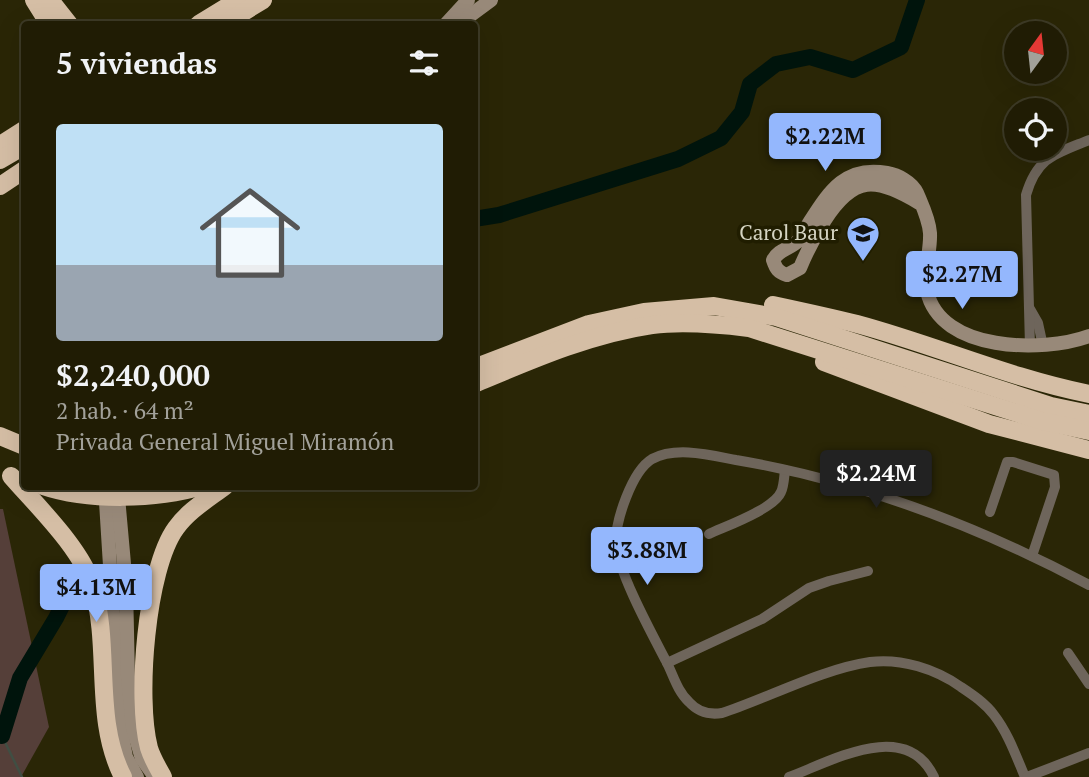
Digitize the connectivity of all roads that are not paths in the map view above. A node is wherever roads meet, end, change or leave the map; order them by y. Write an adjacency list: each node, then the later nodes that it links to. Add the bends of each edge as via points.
1 (34, 0): 6 (highway)
2 (50, 0): 7 (highway)
3 (468, 0): 11 (street)
4 (491, 0): 12 (street)
5 (252, 2): 8 (highway); 9 (highway); 10 (highway)
6 (47, 21)
7 (67, 21)
8 (205, 21)
9 (228, 21)
10 (237, 21)
11 (449, 21)
12 (465, 21)
13 (21, 132): 15 (highway)
14 (1089, 141): 24 (street, via 1045,160 1032,176 1026,195 1030,308 1038,323)
15 (0, 145)
16 (21, 148): 17 (highway)
17 (0, 160)
18 (21, 172): 19 (highway)
19 (0, 186)
20 (919, 203): 20 (street, via 910,183 891,173 860,173 843,180 829,192 798,241 777,253 775,267 787,275 800,268 838,199 849,191 872,184); 24 (street, via 930,234 927,293 937,312 960,332 989,341)
21 (714, 306): 25 (highway, via 644,312 589,324); 28 (highway, via 770,304 833,318); 29 (highway, via 776,317 1051,407)
22 (618, 332): 25 (highway); 30 (highway, via 686,323 749,327 1042,421); 33 (highway, via 714,334 762,342 989,424)
23 (1089, 336): 24 (street)
24 (1036, 346)
25 (518, 358): 26 (highway); 27 (highway)
26 (478, 367)
27 (478, 382)
28 (1089, 394)
29 (1089, 414)
30 (1089, 431)
31 (0, 436): 32 (highway)
32 (21, 445)
33 (1089, 450)
34 (785, 470): 42 (street, via 776,499); 43 (street, via 876,494); 47 (street, via 677,452 653,458 635,475 617,525 618,558)
35 (24, 490): 50 (highway, via 71,545 93,585 107,730)
36 (58, 490): 39 (highway, via 120,497)
37 (105, 490): 51 (street, via 120,725 126,757)
38 (117, 490): 52 (street, via 133,728 142,759)
39 (172, 490)
40 (220, 490): 53 (highway, via 176,527 161,554 152,590 143,705 149,749)
41 (990, 512): 43 (street, via 1007,462 1054,475 1055,487)
42 (709, 534)
43 (1032, 556): 45 (street)
44 (868, 571): 47 (street, via 809,588 742,630)
45 (1089, 585)
46 (1068, 653): 48 (street)
47 (667, 663): 56 (street, via 688,702 712,715 870,662 897,662 938,673 978,698 994,715)
48 (1089, 684)
49 (1089, 753): 56 (street)
50 (123, 777)
51 (137, 777)
52 (155, 777)
53 (163, 777)
54 (789, 777): 55 (street, via 863,749 889,746 918,757)
55 (934, 777)
56 (1026, 777)

